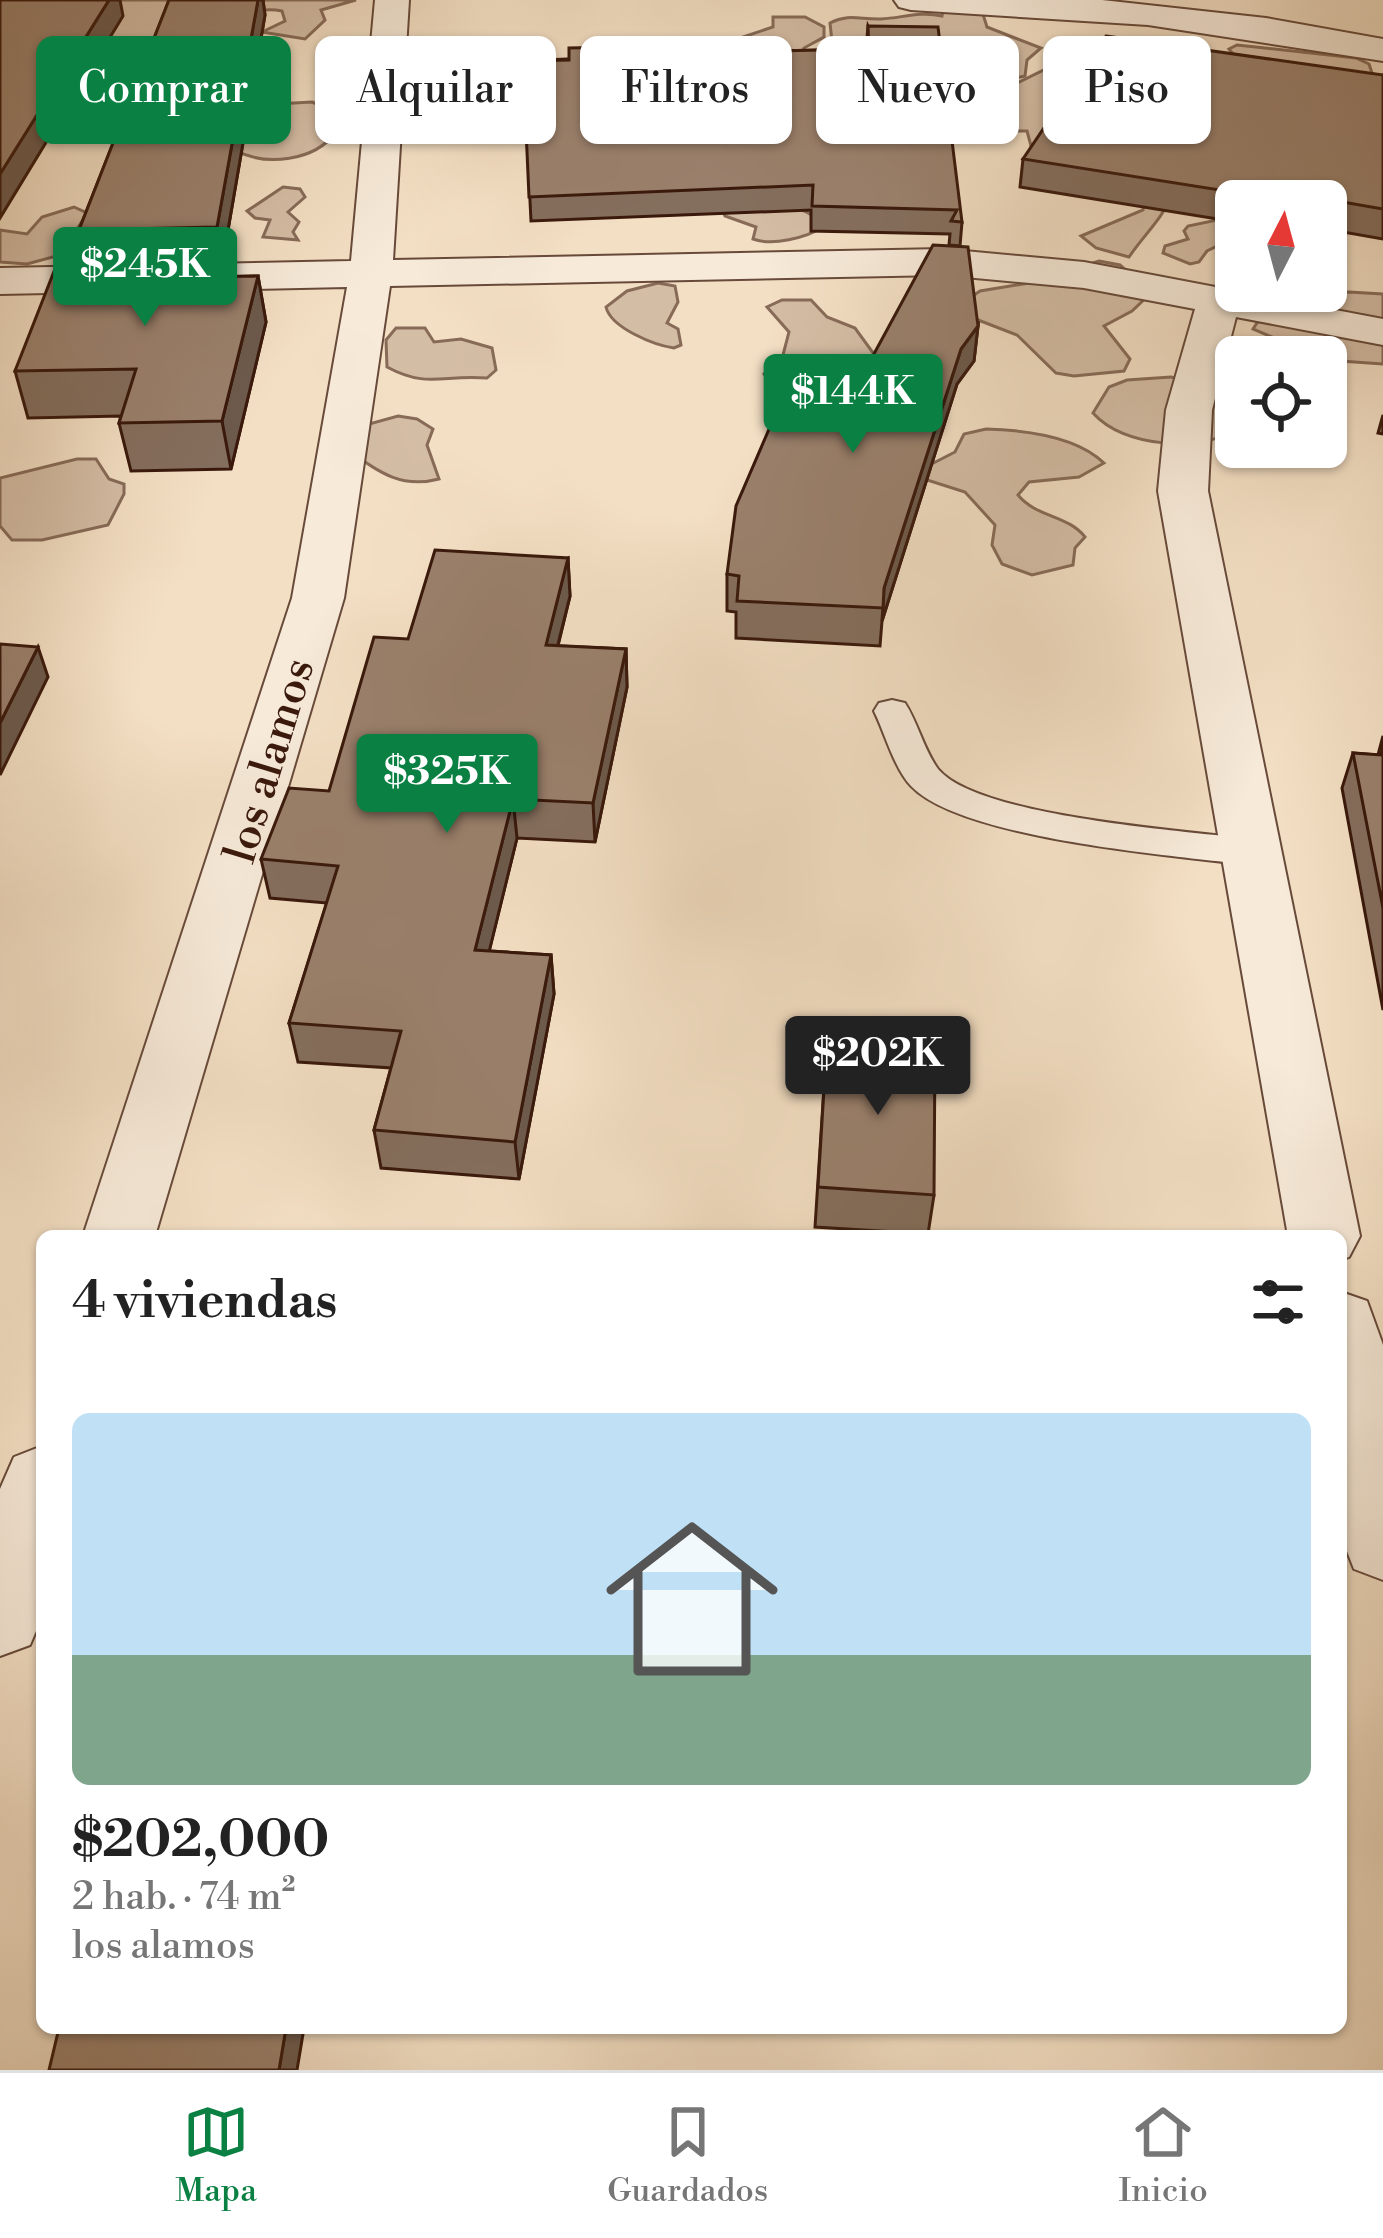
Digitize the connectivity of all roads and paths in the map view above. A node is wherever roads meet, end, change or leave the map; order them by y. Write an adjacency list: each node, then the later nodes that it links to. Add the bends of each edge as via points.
1 (392, 0): 2 (street); 5 (street, los alamos)
2 (412, 0)
3 (911, 0): 4 (street, via 1227,22)
4 (1383, 50)
5 (371, 272): 6 (street); 7 (street, via 943,262 1084,275); 13 (street, los alamos, via 318,598)
6 (0, 281)
7 (1215, 300)
8 (1216, 312): 12 (street, via 1189,410 1183,491)
9 (1277, 312): 10 (street)
10 (1383, 332)
11 (892, 711): 12 (lane, via 925,779 984,810)
12 (1251, 852): 14 (street)
13 (121, 1230)
14 (1323, 1230)
15 (1347, 1354): 17 (street)
16 (36, 1501): 18 (street)
17 (1383, 1543)
18 (0, 1617)

